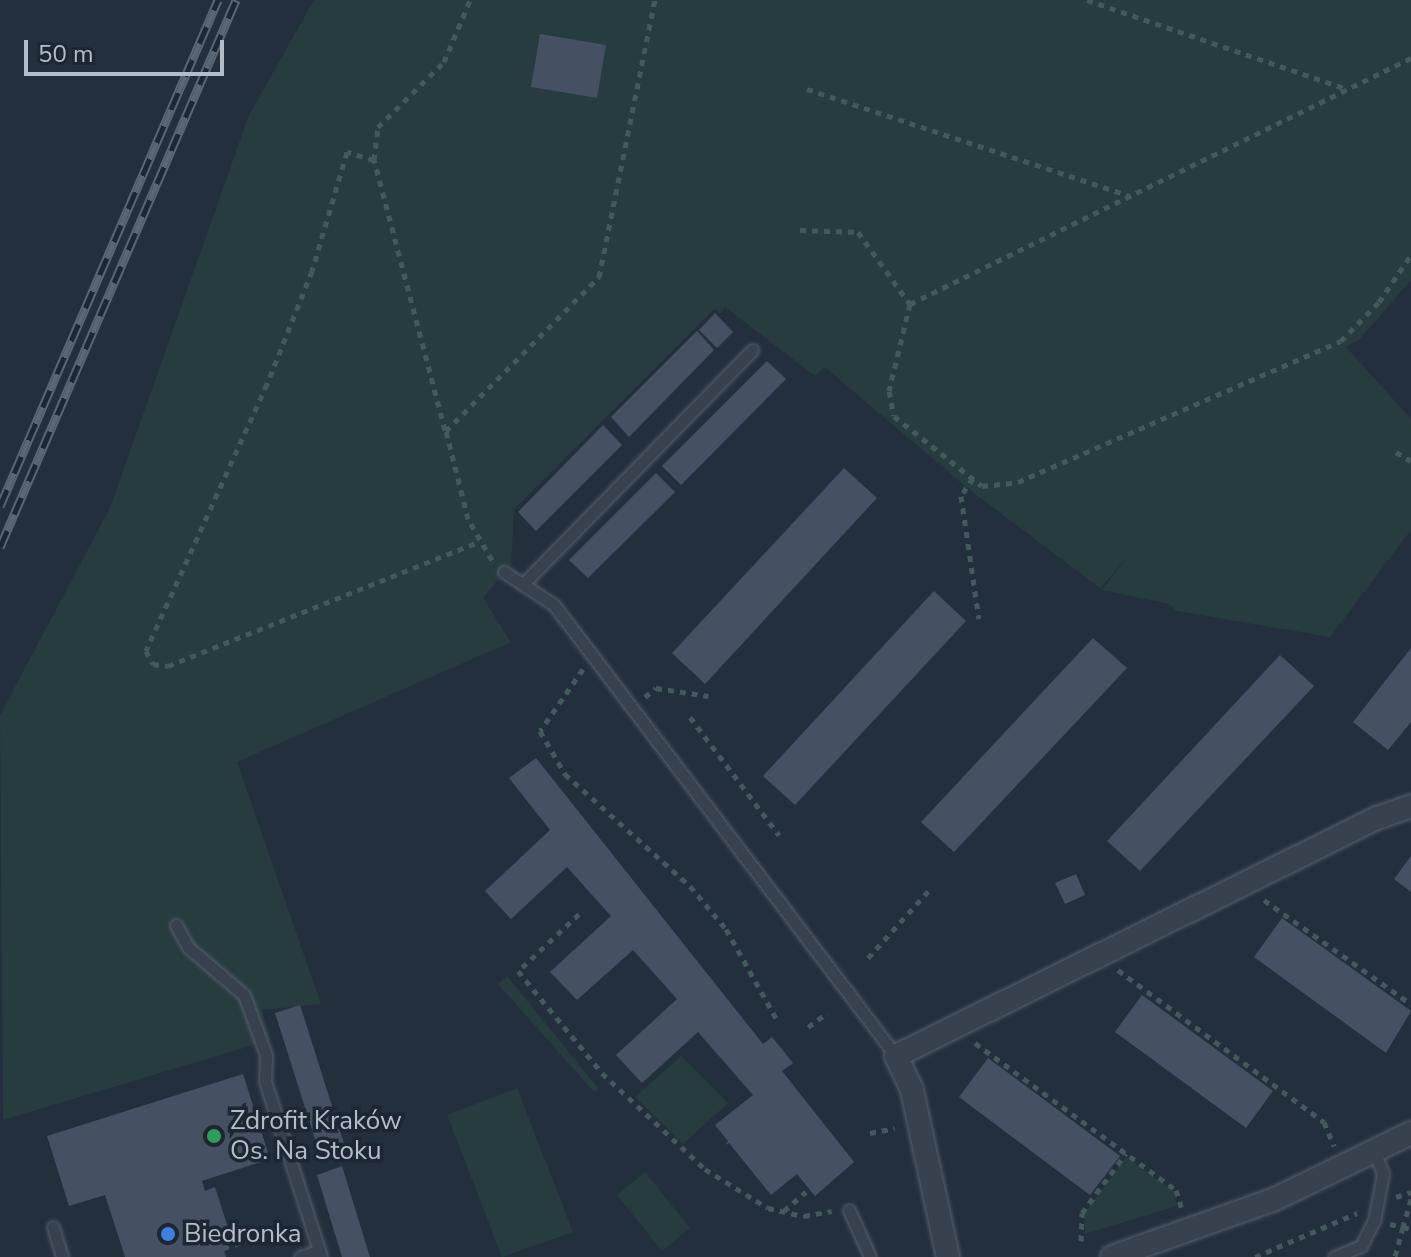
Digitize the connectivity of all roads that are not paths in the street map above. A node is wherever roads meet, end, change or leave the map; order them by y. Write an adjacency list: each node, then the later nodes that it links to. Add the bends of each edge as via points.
1 (752, 350): 3 (lane)
2 (504, 572): 3 (lane)
3 (525, 582): 6 (lane, via 554,605 594,656)
4 (1411, 806): 6 (street, via 1377,818)
5 (176, 925): 11 (lane, via 189,948 244,995 266,1055 265,1081)
6 (896, 1056): 15 (street, via 912,1090)
7 (1411, 1133): 8 (street)
8 (1375, 1153): 16 (street, via 1233,1215); 17 (lane, via 1383,1174 1361,1246)
9 (849, 1210): 14 (lane)
10 (53, 1227): 12 (lane)
11 (320, 1254): 13 (lane)
12 (62, 1257)
13 (300, 1257)
14 (870, 1257)
15 (948, 1257)
16 (1112, 1257)
17 (1334, 1257)

